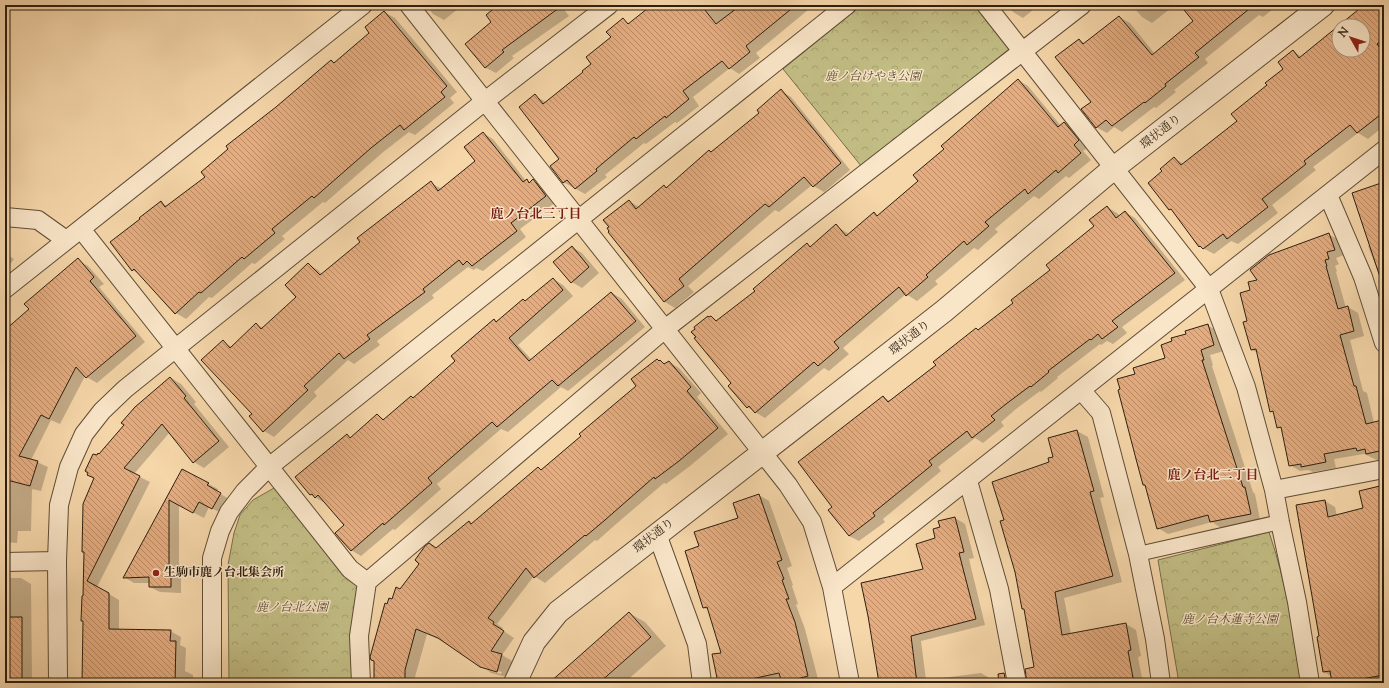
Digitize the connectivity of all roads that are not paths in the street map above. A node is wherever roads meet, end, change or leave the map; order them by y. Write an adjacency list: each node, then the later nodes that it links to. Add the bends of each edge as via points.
1 (363, 5): 15 (street)
2 (409, 5): 9 (street)
3 (609, 5): 9 (street)
4 (847, 5): 14 (street)
5 (986, 5): 8 (street)
6 (1082, 5): 8 (street)
7 (1323, 5): 11 (street, 環状通り)
8 (1022, 51): 11 (street); 19 (street)
9 (485, 101): 14 (street); 21 (street)
10 (1384, 150): 12 (street)
11 (1114, 168): 18 (street); 23 (street, 環状通り, via 944,312)
12 (1328, 195): 18 (street); 20 (street, via 1363,277)
13 (5, 217): 16 (street, via 38,220)
14 (578, 219): 19 (street); 24 (street)
15 (81, 229): 16 (street); 21 (street)
16 (66, 240): 17 (street)
17 (5, 289)
18 (1209, 289): 22 (street); 27 (street, via 1246,387)
19 (665, 329): 23 (street); 33 (street)
20 (1384, 343)
21 (176, 348): 24 (street); 31 (street, via 125,389 102,411 84,434 69,467 59,505)
22 (1081, 390): 26 (street); 30 (street, via 1101,413)
23 (763, 453): 29 (street, 環状通り); 34 (street, via 812,522)
24 (269, 467): 33 (street, via 350,569); 36 (street, via 229,512 212,558)
25 (1384, 469): 27 (street)
26 (968, 480): 34 (street); 41 (street, via 999,589)
27 (1274, 490): 28 (street)
28 (1280, 522): 30 (street); 43 (street, via 1297,602)
29 (657, 534): 38 (street, 環状通り, via 558,612 534,642); 39 (street, via 697,644)
30 (1138, 554): 42 (street)
31 (57, 561): 32 (street); 35 (street)
32 (5, 562)
33 (366, 582): 37 (street, via 359,636)
34 (832, 587): 40 (street)
35 (58, 683)
36 (212, 683)
37 (361, 683)
38 (515, 683)
39 (702, 683)
40 (850, 683)
41 (1017, 683)
42 (1161, 683)
43 (1310, 683)

